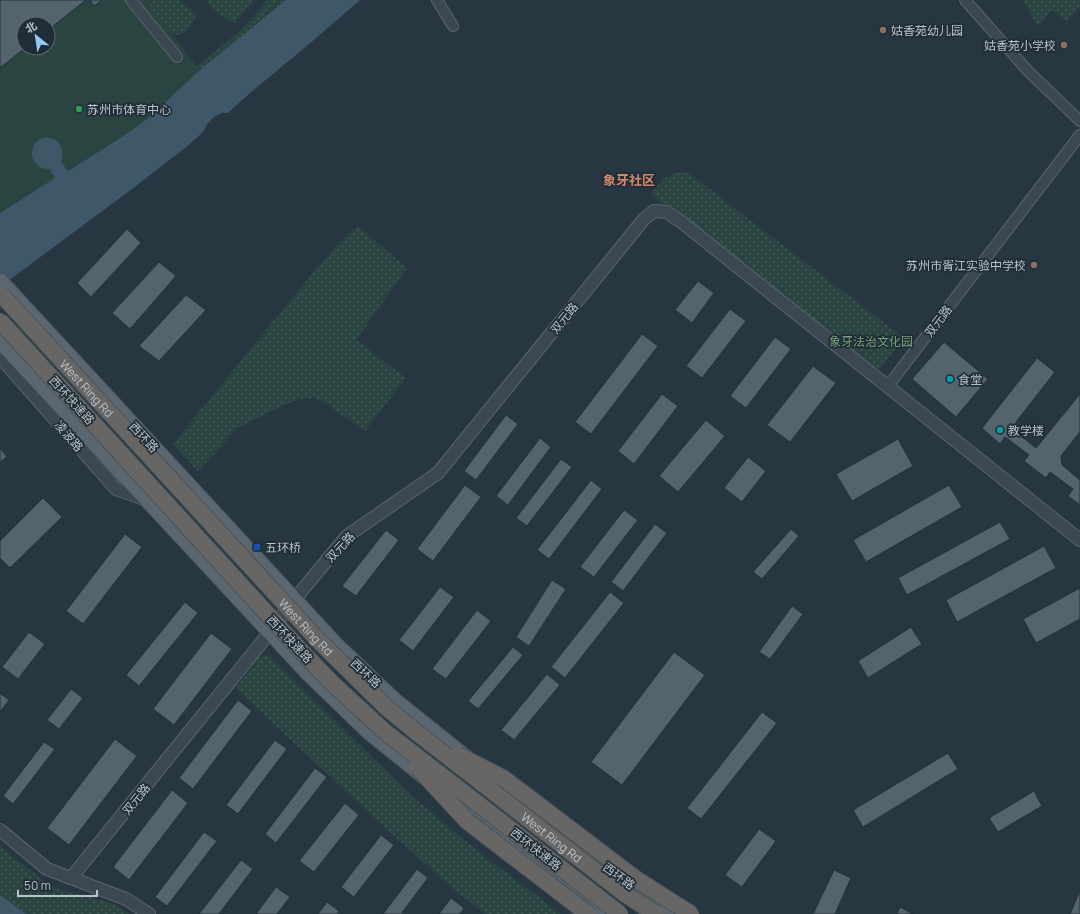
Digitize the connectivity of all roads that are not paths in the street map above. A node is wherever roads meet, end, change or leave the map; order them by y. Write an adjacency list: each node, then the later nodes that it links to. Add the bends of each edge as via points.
1 (131, 0): 5 (street)
2 (437, 0): 4 (street)
3 (965, 0): 6 (street, via 1028,71)
4 (453, 26)
5 (177, 57)
6 (1080, 121)
7 (1080, 135): 12 (street, 双元路)
8 (3, 288): 15 (main road, 西环路); 18 (highway, West Ring Rd, bridge, via 317,639 387,708)
9 (0, 321): 17 (highway, 西环快速路, bridge, via 302,652)
10 (0, 341): 13 (main road)
11 (0, 358): 13 (street, 凌波路, via 116,490)
12 (888, 386): 14 (street); 15 (street, 双元路, via 684,224 667,212 654,211 639,225 438,473 347,536)
13 (147, 500): 16 (main road)
14 (1080, 540)
15 (294, 600): 16 (street, 双元路); 26 (main road, 西环路, via 337,646 394,700 513,796 634,887)
16 (270, 632): 20 (street, 双元路); 23 (main road, via 306,672 369,732 486,826)
17 (384, 731): 22 (highway, bridge, via 467,821); 24 (highway, 西环快速路, bridge)
18 (420, 735): 25 (highway, West Ring Rd, bridge, via 625,894); 27 (highway, bridge, via 503,778 636,878)
19 (0, 830): 20 (street, via 46,869)
20 (71, 878): 21 (street, via 126,899)
21 (149, 914)
22 (588, 914)
23 (602, 914)
24 (620, 914)
25 (656, 914)
26 (676, 914)
27 (691, 914)

